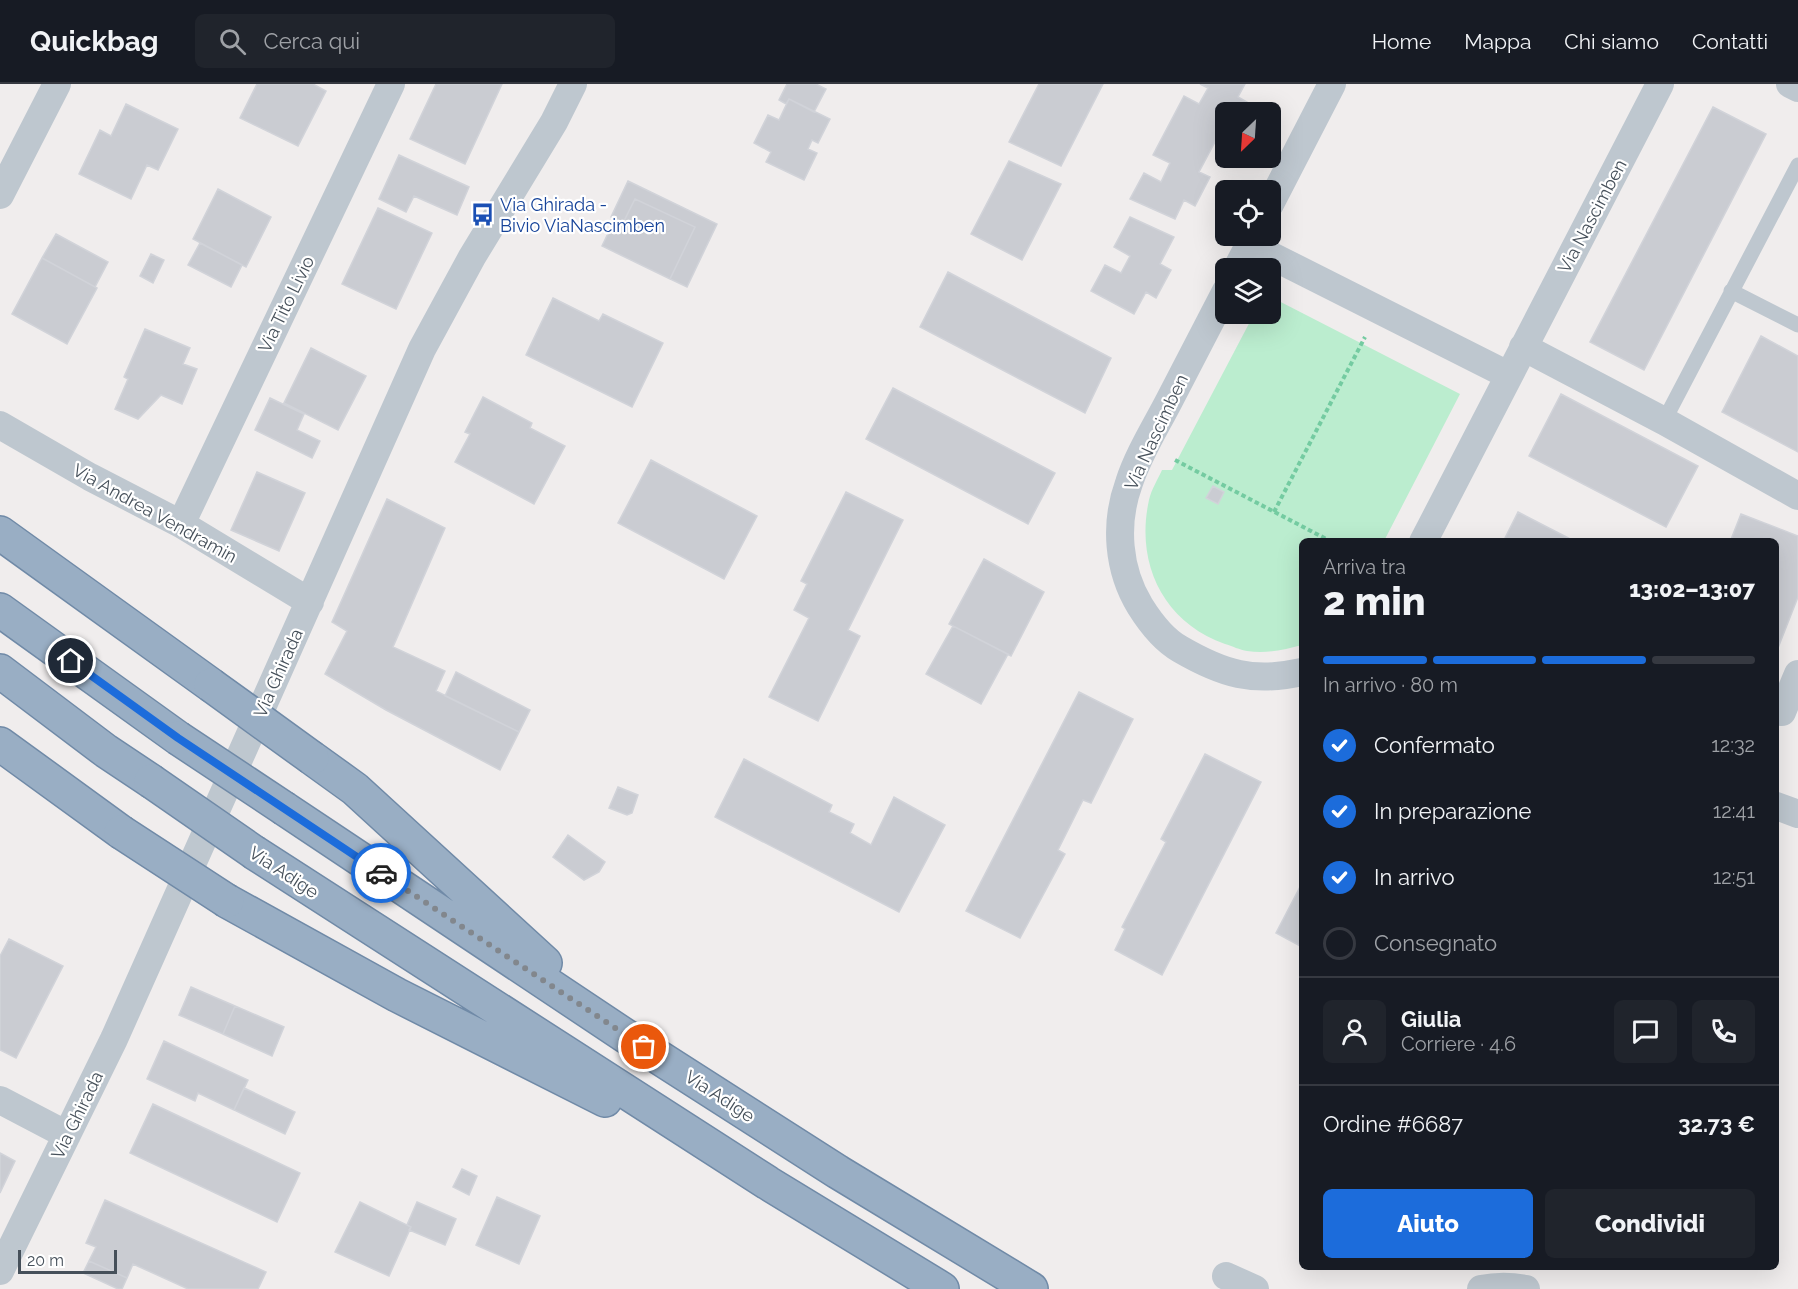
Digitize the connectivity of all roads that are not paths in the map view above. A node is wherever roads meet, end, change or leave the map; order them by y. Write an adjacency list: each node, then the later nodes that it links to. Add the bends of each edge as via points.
1 (57, 84): 10 (street)
2 (391, 84): 20 (street, Via Tito Livio)
3 (573, 84): 23 (street, Via Ghirada, via 422,349)
4 (1332, 84): 9 (street)
5 (1659, 84): 15 (street, Via Nascimben)
6 (1790, 84): 7 (street)
7 (1798, 88)
8 (1798, 165): 12 (lane)
9 (1281, 183)
10 (0, 195)
11 (1247, 250): 16 (street)
12 (1731, 291): 14 (lane); 17 (lane)
13 (1215, 312): 26 (street, Via Nascimben, via 1128,484 1120,525 1121,556 1130,590 1148,619 1172,645 1223,671 1278,678)
14 (1798, 326)
15 (1523, 347): 16 (street, Via Nascimben); 17 (street)
16 (1508, 375): 22 (street, Via Nascimben)
17 (1664, 421): 19 (street)
18 (0, 425): 20 (street, Via Andrea Vendramin)
19 (1798, 496)
20 (181, 524): 23 (street, Via Andrea Vendramin)
21 (0, 533): 32 (highway, bridge, via 355,789)
22 (1426, 538)
23 (310, 602): 34 (street, Via Ghirada)
24 (0, 610): 32 (highway, Via Adige, bridge, via 178,738)
25 (0, 671): 35 (highway, Via Adige, bridge, via 255,853)
26 (1299, 673)
27 (1798, 674): 28 (street)
28 (1782, 712)
29 (0, 744): 35 (highway, bridge, via 227,901 397,995)
30 (1779, 807): 31 (street)
31 (1798, 814)
32 (624, 1035): 39 (highway, Via Adige)
33 (0, 1100): 34 (street)
34 (67, 1135): 36 (street, Via Ghirada)
35 (768, 1183): 38 (highway, Via Adige)
36 (0, 1270)
37 (1226, 1276): 40 (street)
38 (942, 1289)
39 (1030, 1289)
40 (1255, 1289)
41 (1481, 1289): 42 (street)
42 (1526, 1289)

